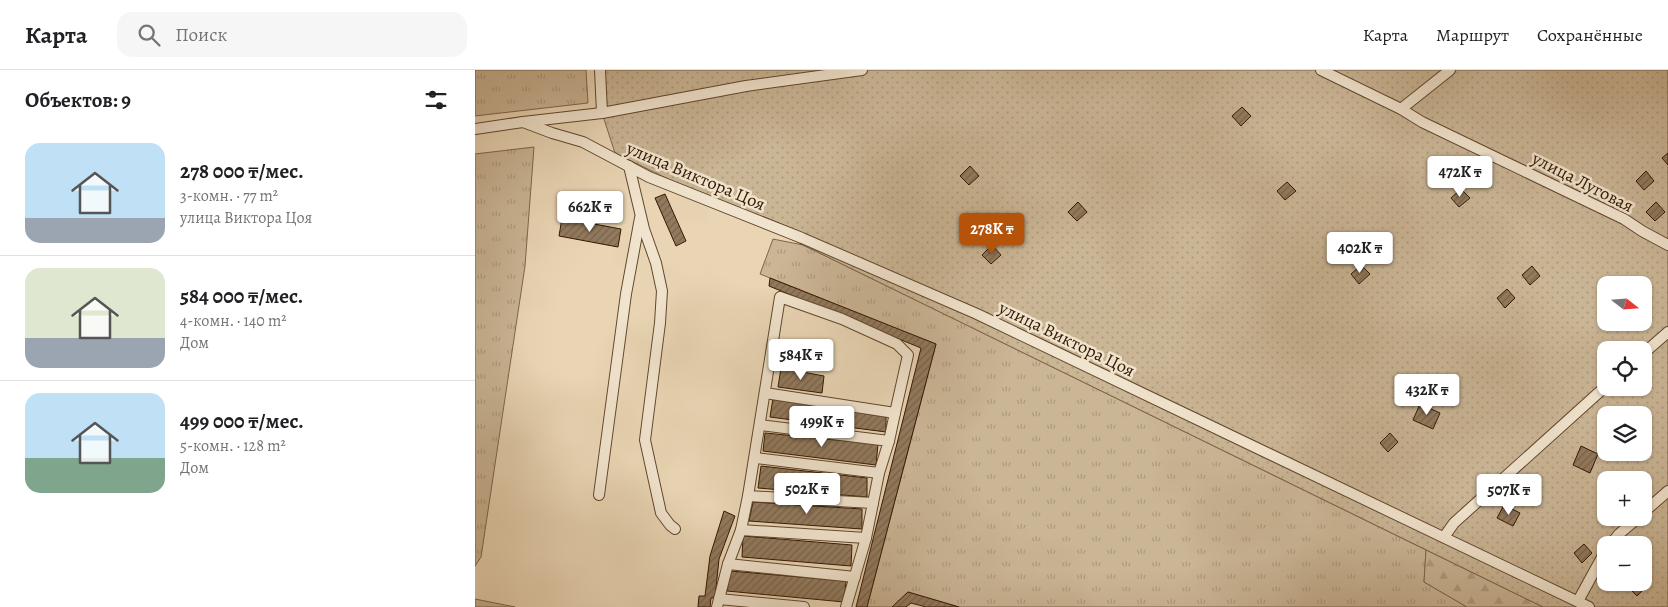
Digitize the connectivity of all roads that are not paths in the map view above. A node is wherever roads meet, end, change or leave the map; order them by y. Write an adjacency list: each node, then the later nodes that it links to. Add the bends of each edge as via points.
1 (600, 70): 6 (street)
2 (862, 70): 6 (street, via 746,86)
3 (1321, 70): 5 (street, улица Луговая)
4 (1450, 70): 5 (street)
5 (1401, 109): 11 (street, улица Луговая)
6 (602, 113): 7 (street)
7 (523, 122): 8 (street); 9 (street, улица Виктора Цоя, via 583,142)
8 (475, 129)
9 (629, 166): 10 (street); 33 (street, улица Виктора Цоя, via 977,314)
10 (641, 214): 24 (street, via 626,294); 29 (street, via 662,291 645,440 661,513)
11 (1668, 244)
12 (1668, 332): 13 (street)
13 (1652, 346)
14 (770, 360): 15 (street); 16 (street); 18 (street, via 780,297 842,319 897,344 908,355)
15 (802, 362)
16 (765, 393): 18 (street); 19 (street)
17 (1597, 394): 33 (street, via 1461,516)
18 (895, 413): 20 (street)
19 (760, 426): 20 (street); 21 (street)
20 (889, 441): 22 (street)
21 (756, 458): 22 (street); 25 (street)
22 (879, 473): 26 (street)
23 (1668, 491): 27 (street)
24 (599, 495)
25 (749, 496): 26 (street); 30 (street)
26 (873, 503): 32 (street)
27 (1652, 505)
28 (1628, 526): 31 (street)
29 (675, 529)
30 (741, 530): 32 (street); 34 (street)
31 (1618, 536)
32 (866, 538): 36 (street)
33 (1445, 538): 37 (street, улица Виктора Цоя)
34 (728, 564): 36 (street); 38 (street)
35 (1597, 566): 37 (street)
36 (855, 577): 40 (street)
37 (1578, 601): 41 (street, улица Виктора Цоя)
38 (718, 603): 39 (street)
39 (804, 607)
40 (846, 607)
41 (1589, 607)

